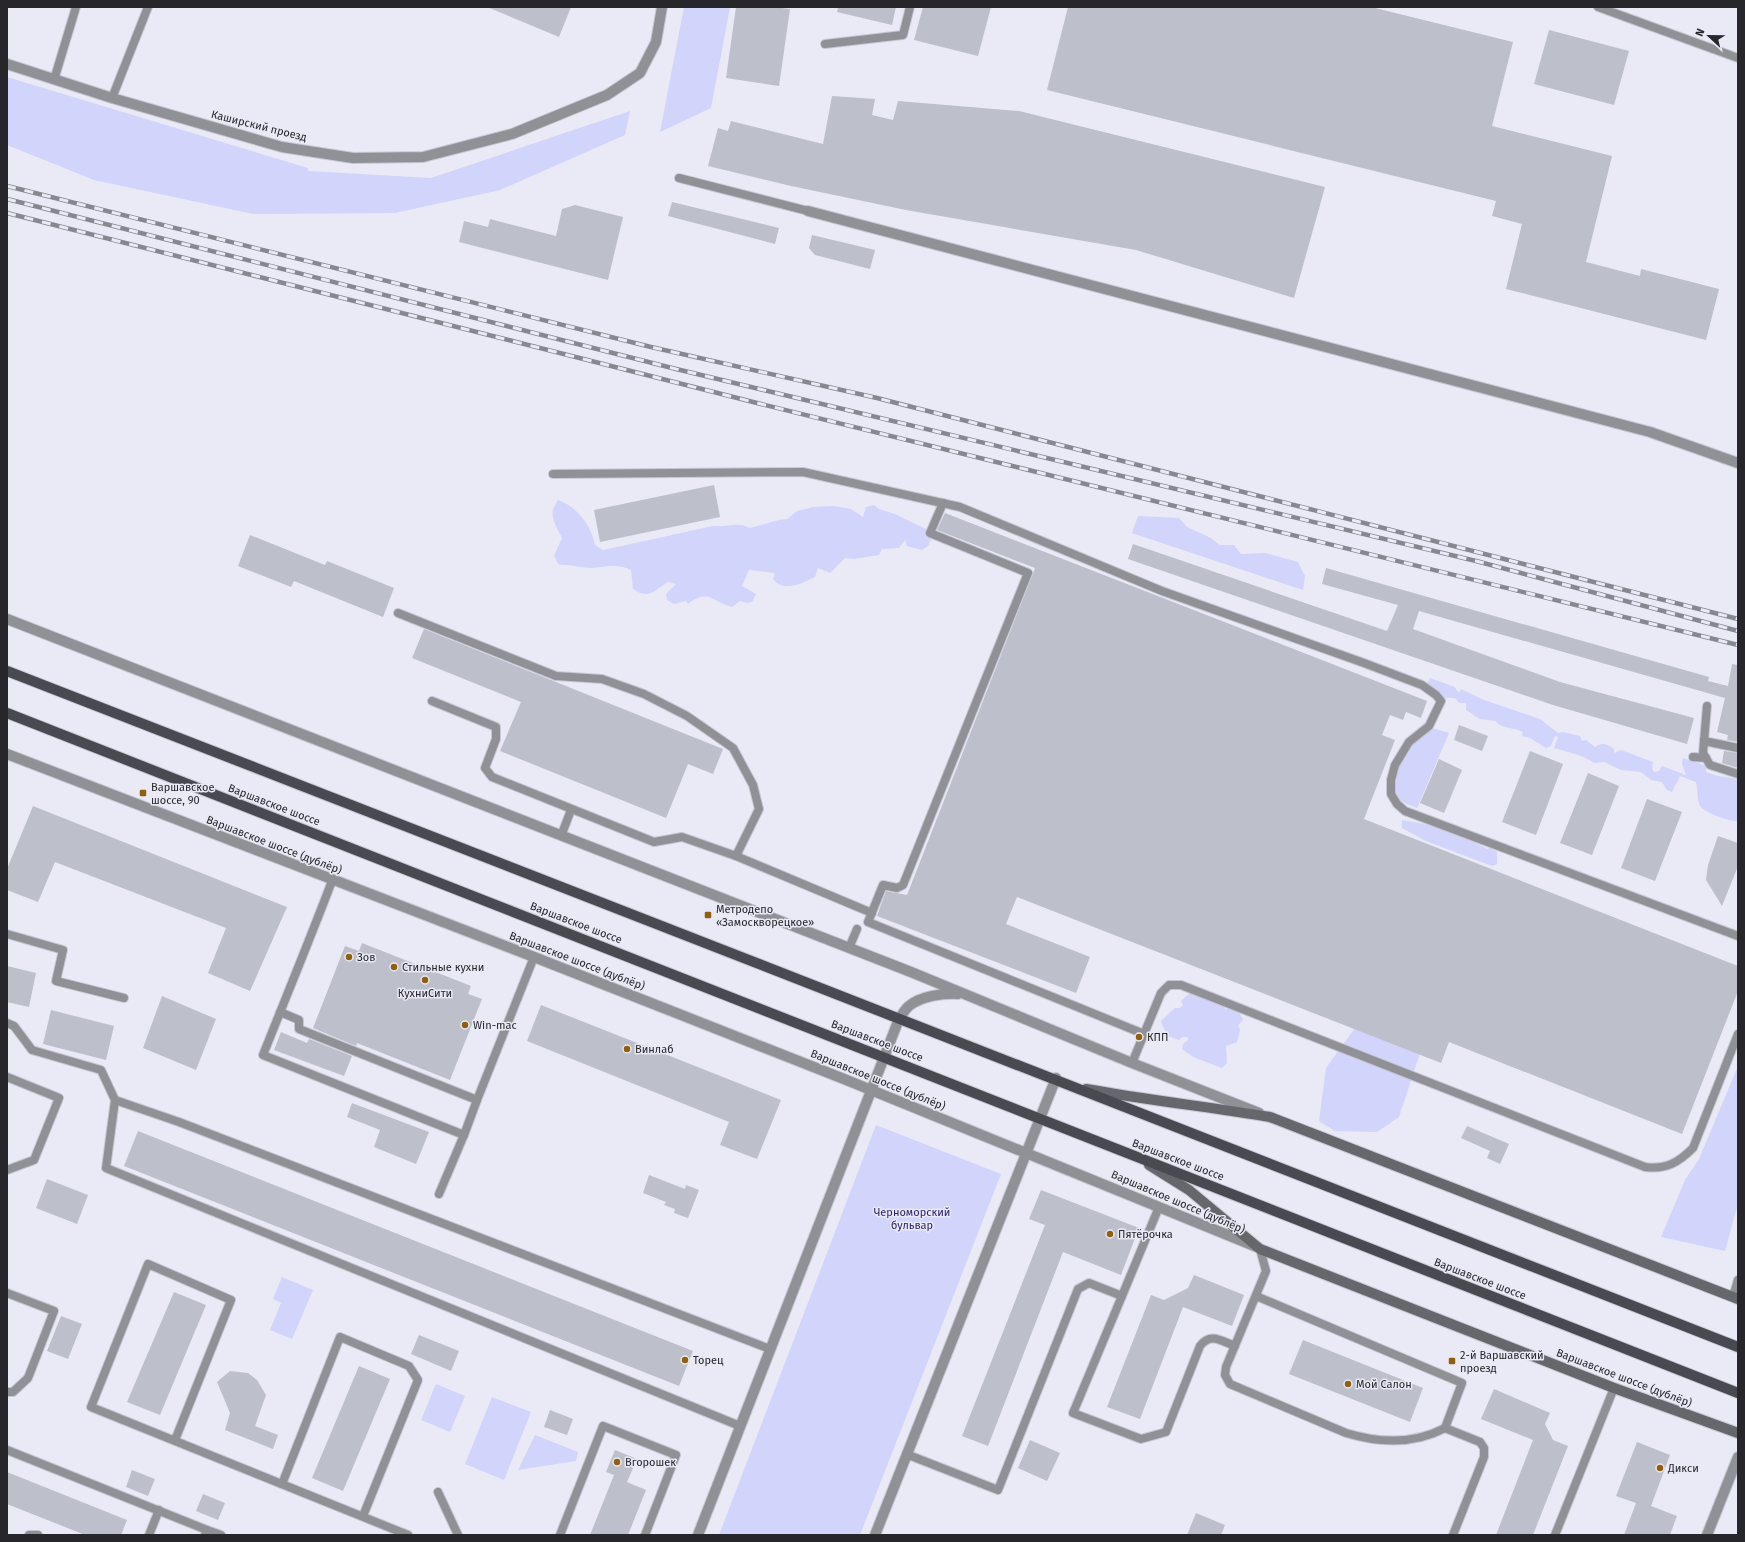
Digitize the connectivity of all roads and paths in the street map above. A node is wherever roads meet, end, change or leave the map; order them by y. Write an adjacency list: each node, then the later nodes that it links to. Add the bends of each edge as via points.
1 (76, 7): 9 (lane)
2 (148, 7): 10 (lane)
3 (662, 7): 10 (street, Каширский проезд, via 656,42 640,73 607,95 512,134 423,157 353,158 282,147)
4 (910, 7): 6 (lane, via 902,35)
5 (1598, 7): 7 (lane)
6 (825, 44)
7 (1738, 58)
8 (7, 64): 9 (street, Каширский проезд)
9 (54, 80): 10 (street, Каширский проезд)
10 (112, 98)
11 (679, 178): 12 (lane)
12 (808, 211): 13 (street, via 1650,432)
13 (1738, 463)
14 (553, 474): 15 (lane, via 803,472)
15 (943, 503): 32 (lane, via 930,534 1028,573 903,885 897,888 883,886); 35 (lane, via 960,507 1162,591 1422,685 1440,701 1429,726 1409,742 1395,765 1391,794 1405,811)
16 (398, 613): 30 (lane, via 556,676 602,679 644,694 687,716 733,748 753,785 759,809)
17 (7, 620): 29 (street)
18 (7, 671): 41 (main road)
19 (432, 701): 28 (lane, via 496,727 496,739 485,768 492,777)
20 (1707, 706): 22 (lane)
21 (7, 713): 45 (main road, Варшавское шоссе)
22 (1704, 741): 23 (lane); 26 (lane, via 1703,752)
23 (1738, 748)
24 (7, 754): 31 (street, Варшавское шоссе (дублёр))
25 (1693, 757): 26 (lane)
26 (1706, 758): 27 (lane, via 1710,765)
27 (1738, 774)
28 (571, 810): 29 (lane); 30 (lane, via 654,842 682,837)
29 (562, 836): 36 (street)
30 (736, 856): 32 (lane)
31 (332, 880): 37 (street, Варшавское шоссе (дублёр)); 40 (lane)
32 (872, 913): 43 (lane, via 868,922)
33 (857, 929): 36 (lane)
34 (7, 934): 39 (lane, via 62,950 56,981)
35 (1738, 936)
36 (849, 948): 38 (street)
37 (534, 956): 50 (street, Варшавское шоссе (дублёр)); 52 (lane)
38 (966, 994): 41 (street, via 946,993 925,998 909,1006); 46 (street)
39 (124, 998)
40 (280, 1012): 52 (lane, via 299,1020 299,1029); 55 (lane, via 274,1040 263,1055)
41 (899, 1019): 45 (street); 48 (main road)
42 (7, 1023): 51 (lane, via 14,1026 32,1050 101,1070)
43 (1144, 1034): 44 (lane, via 1160,993 1169,984 1181,985 1656,1169 1681,1161 1693,1148); 46 (lane)
44 (1738, 1034)
45 (885, 1057): 50 (street); 54 (main road, Варшавское шоссе)
46 (1132, 1064): 53 (street)
47 (7, 1078): 58 (lane, via 59,1098 34,1160)
48 (1056, 1078): 49 (main road); 54 (street)
49 (1080, 1088): 53 (main road); 68 (main road)
50 (871, 1090): 56 (street, Варшавское шоссе (дублёр)); 69 (street)
51 (115, 1100): 69 (lane); 73 (lane, via 106,1168)
52 (478, 1100): 55 (lane)
53 (1270, 1117): 64 (main road)
54 (1040, 1119): 56 (street); 57 (main road, Варшавское шоссе)
55 (464, 1135): 59 (lane)
56 (1027, 1152): 60 (street, Варшавское шоссе (дублёр)); 78 (street)
57 (1137, 1157): 61 (main road, via 1189,1190); 72 (main road, Варшавское шоссе)
58 (7, 1170)
59 (439, 1194)
60 (1159, 1207): 61 (street, Варшавское шоссе (дублёр)); 65 (lane)
61 (1260, 1249): 66 (lane, via 1266,1270); 70 (main road, Варшавское шоссе (дублёр))
62 (1738, 1280): 64 (lane)
63 (7, 1293): 71 (lane, via 54,1311 28,1378 13,1392)
64 (1736, 1295)
65 (1122, 1296): 67 (lane, via 1073,1413 1141,1439 1166,1432 1200,1346 1205,1340 1213,1338); 78 (lane, via 1089,1283 1078,1289 998,1490)
66 (1256, 1296): 67 (lane); 74 (lane, via 1462,1383)
67 (1235, 1346): 74 (lane, via 1226,1367 1225,1375 1230,1384 1346,1433 1366,1439 1407,1441 1422,1438)
68 (1738, 1346)
69 (770, 1349): 73 (street)
70 (1614, 1388): 75 (main road, Варшавское шоссе (дублёр)); 96 (lane)
71 (7, 1392)
72 (1738, 1393)
73 (740, 1426): 93 (street)
74 (1445, 1428): 95 (lane, via 1480,1442 1484,1448 1484,1457)
75 (1738, 1433)
76 (175, 1440): 76 (lane, via 91,1407 148,1264 231,1300); 80 (lane)
77 (7, 1450): 82 (lane)
78 (906, 1454): 94 (street)
79 (1738, 1457): 97 (street)
80 (282, 1484): 83 (lane); 83 (lane, via 340,1337 409,1366 418,1380)
81 (438, 1492): 90 (lane)
82 (158, 1510): 84 (lane); 87 (lane)
83 (363, 1516): 89 (lane)
84 (206, 1532): 88 (lane)
85 (29, 1535): 86 (lane)
86 (38, 1535)
87 (148, 1535)
88 (221, 1535)
89 (408, 1535)
90 (458, 1535)
91 (560, 1535): 92 (lane, via 603,1426 676,1455)
92 (645, 1535)
93 (698, 1535)
94 (875, 1535)
95 (1453, 1535)
96 (1555, 1535)
97 (1707, 1535)

